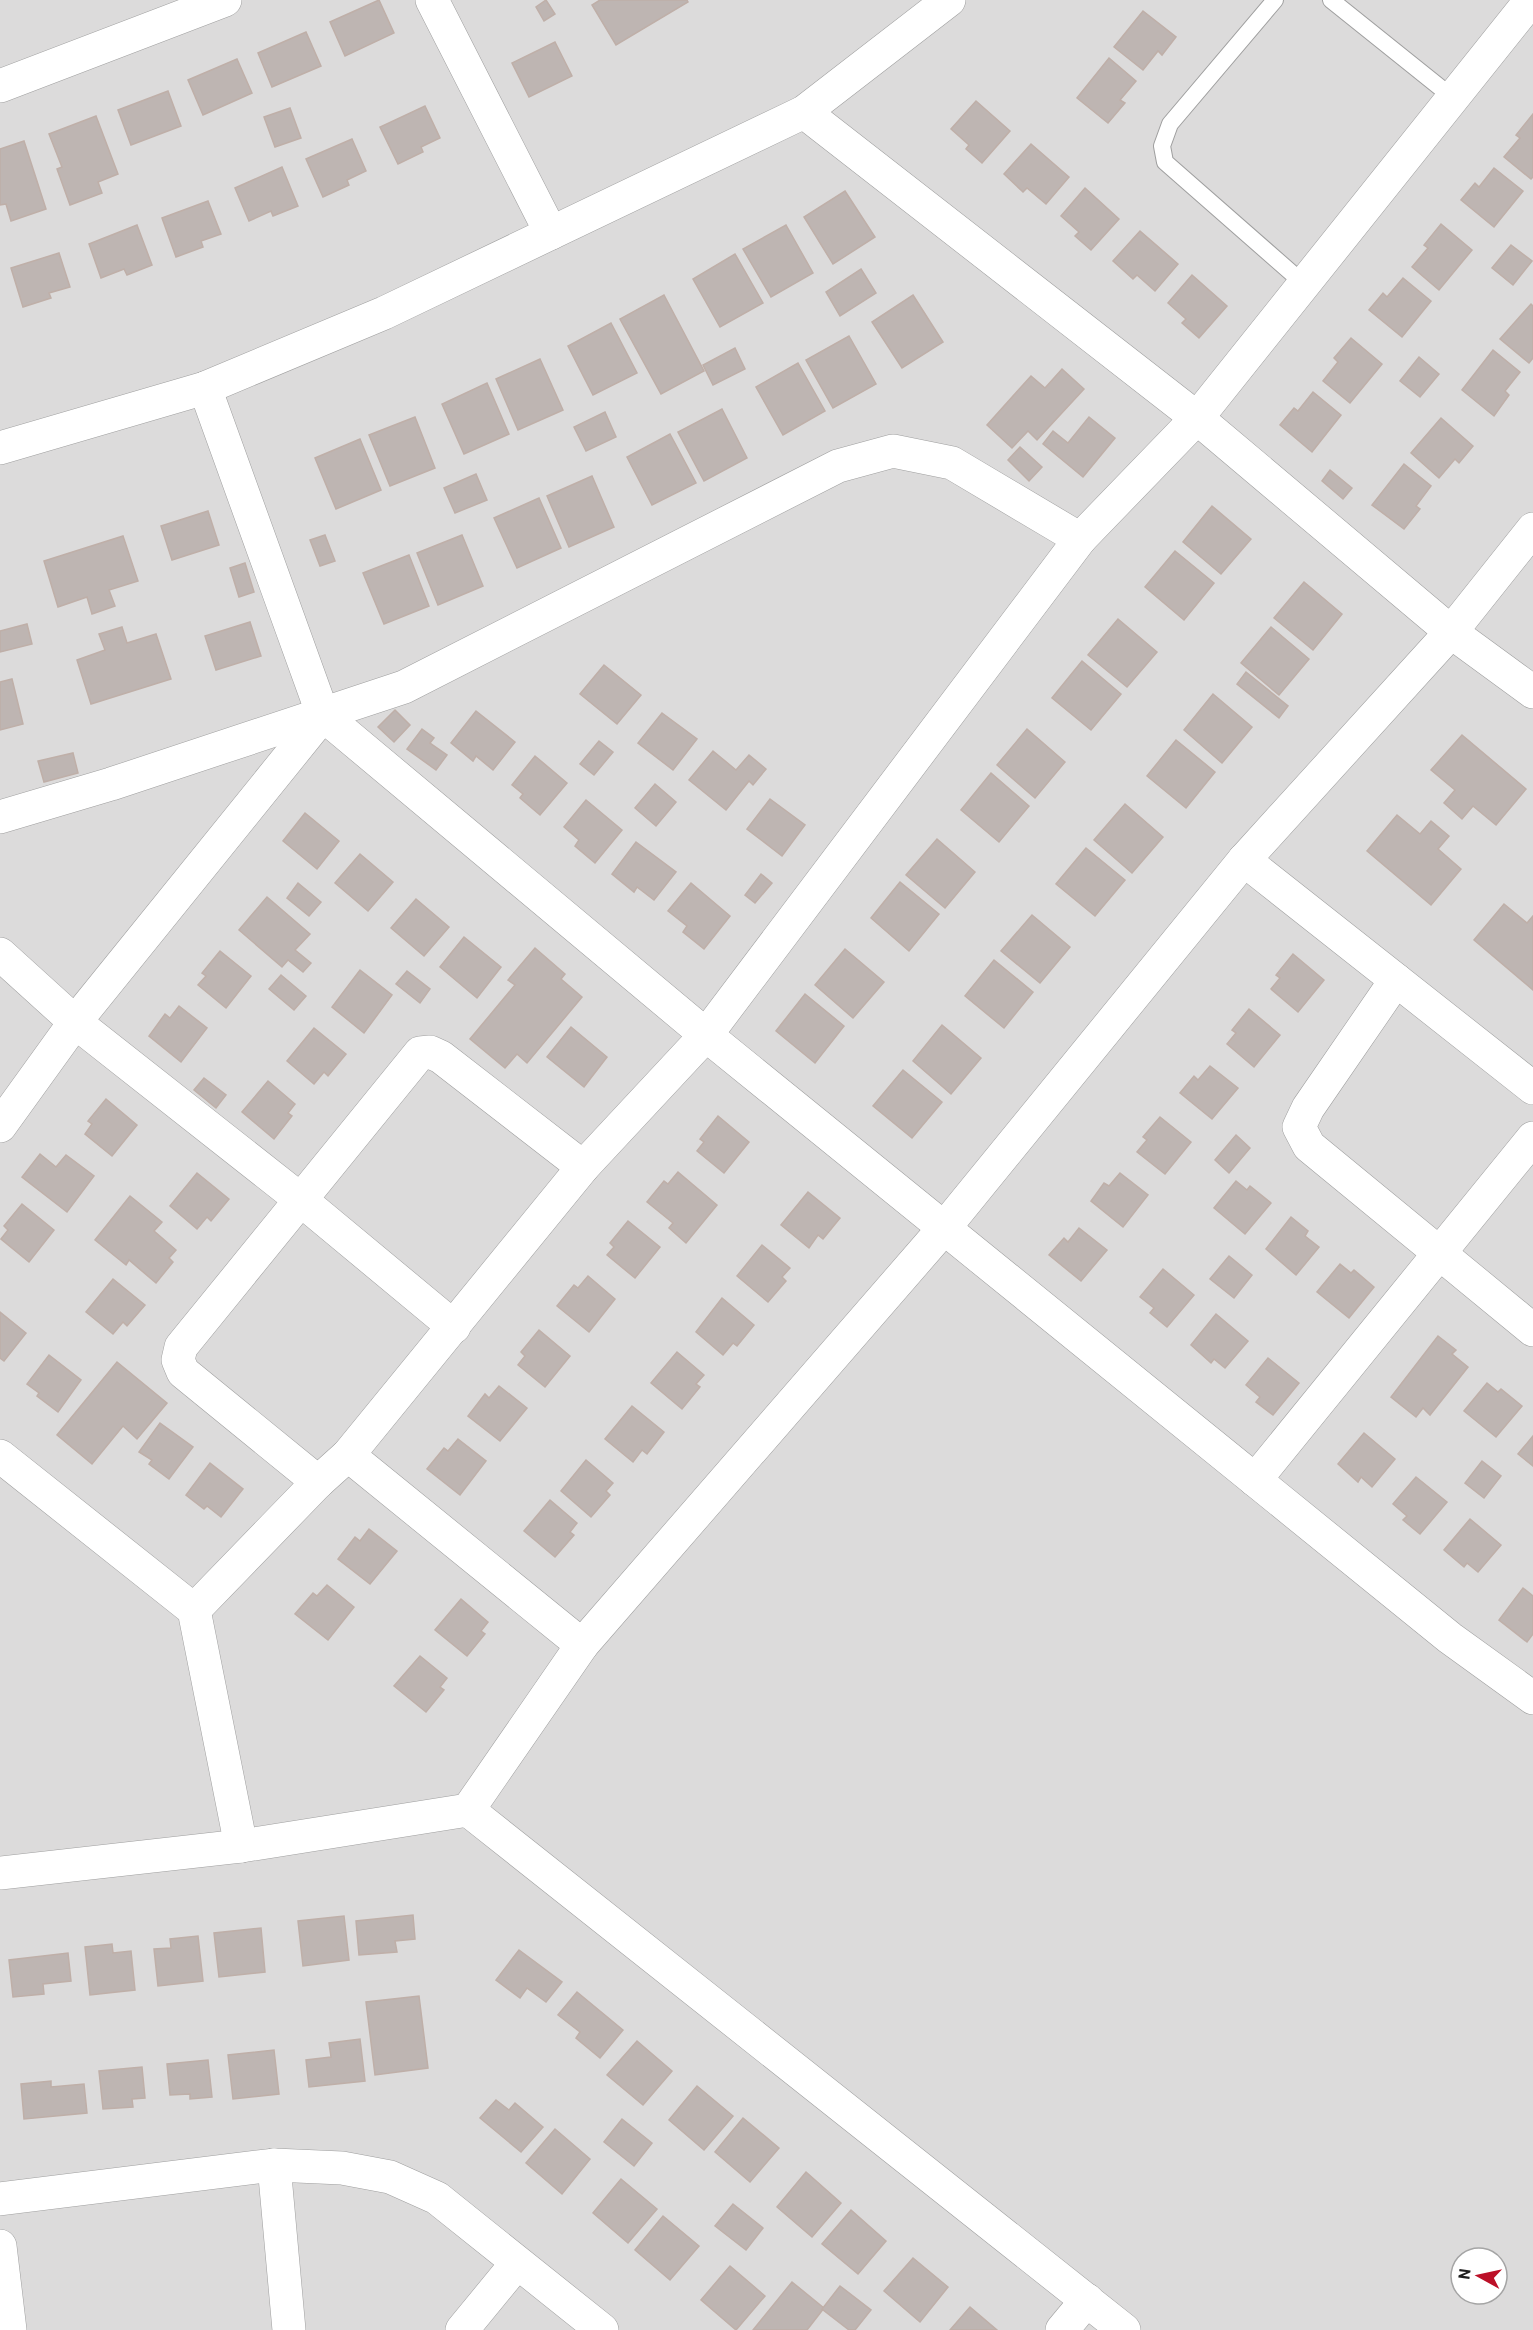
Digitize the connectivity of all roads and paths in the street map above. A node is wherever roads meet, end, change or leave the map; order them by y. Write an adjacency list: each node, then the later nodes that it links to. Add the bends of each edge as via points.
1 (225, 0): 7 (street)
2 (432, 0): 10 (street)
3 (949, 0): 9 (street)
4 (1275, 0): 11 (lane, via 1170,124 1162,146 1165,162)
5 (1331, 0): 8 (lane)
6 (1531, 0): 8 (street)
7 (0, 86)
8 (1452, 97): 11 (street)
9 (804, 112): 10 (street); 13 (street)
10 (551, 233): 12 (street, via 384,313)
11 (1303, 283): 13 (street)
12 (205, 388): 14 (street); 19 (street)
13 (1197, 418): 16 (street); 17 (street)
14 (0, 448)
15 (1533, 530): 17 (street)
16 (1080, 539): 19 (street, via 952,463 893,451 838,466 404,687); 25 (street)
17 (1451, 632): 18 (street); 21 (street)
18 (1533, 692)
19 (323, 715): 20 (street); 24 (street); 25 (street)
20 (0, 817)
21 (1244, 860): 23 (street); 31 (street)
22 (0, 954): 24 (street)
23 (1396, 980): 26 (street); 32 (street, via 1299,1127 1309,1146)
24 (75, 1022): 27 (street); 30 (street)
25 (706, 1035): 29 (street); 31 (street)
26 (1533, 1088)
27 (0, 1126)
28 (1533, 1138): 32 (street)
29 (583, 1167): 30 (street, via 441,1057 420,1053); 33 (street)
30 (301, 1200): 33 (street); 38 (street, via 181,1347 178,1360 183,1372)
31 (945, 1227): 37 (street); 40 (street)
32 (1439, 1254): 34 (street); 37 (street)
33 (454, 1327): 35 (street)
34 (1533, 1330)
35 (348, 1455): 38 (street); 40 (street)
36 (0, 1456): 39 (street)
37 (1255, 1480): 41 (street, via 1450,1638)
38 (318, 1482): 39 (street)
39 (194, 1610): 43 (street)
40 (582, 1645): 42 (street)
41 (1533, 1698)
42 (468, 1810): 43 (street); 49 (street)
43 (241, 1846): 44 (street)
44 (0, 1873)
45 (274, 2165): 46 (street); 48 (street, via 342,2168 390,2176 437,2198); 51 (street)
46 (0, 2199)
47 (0, 2246): 50 (street)
48 (517, 2263): 52 (street); 53 (street)
49 (1088, 2300): 54 (street); 55 (street)
50 (10, 2330)
51 (289, 2330)
52 (462, 2330)
53 (602, 2330)
54 (1062, 2330)
55 (1124, 2330)

